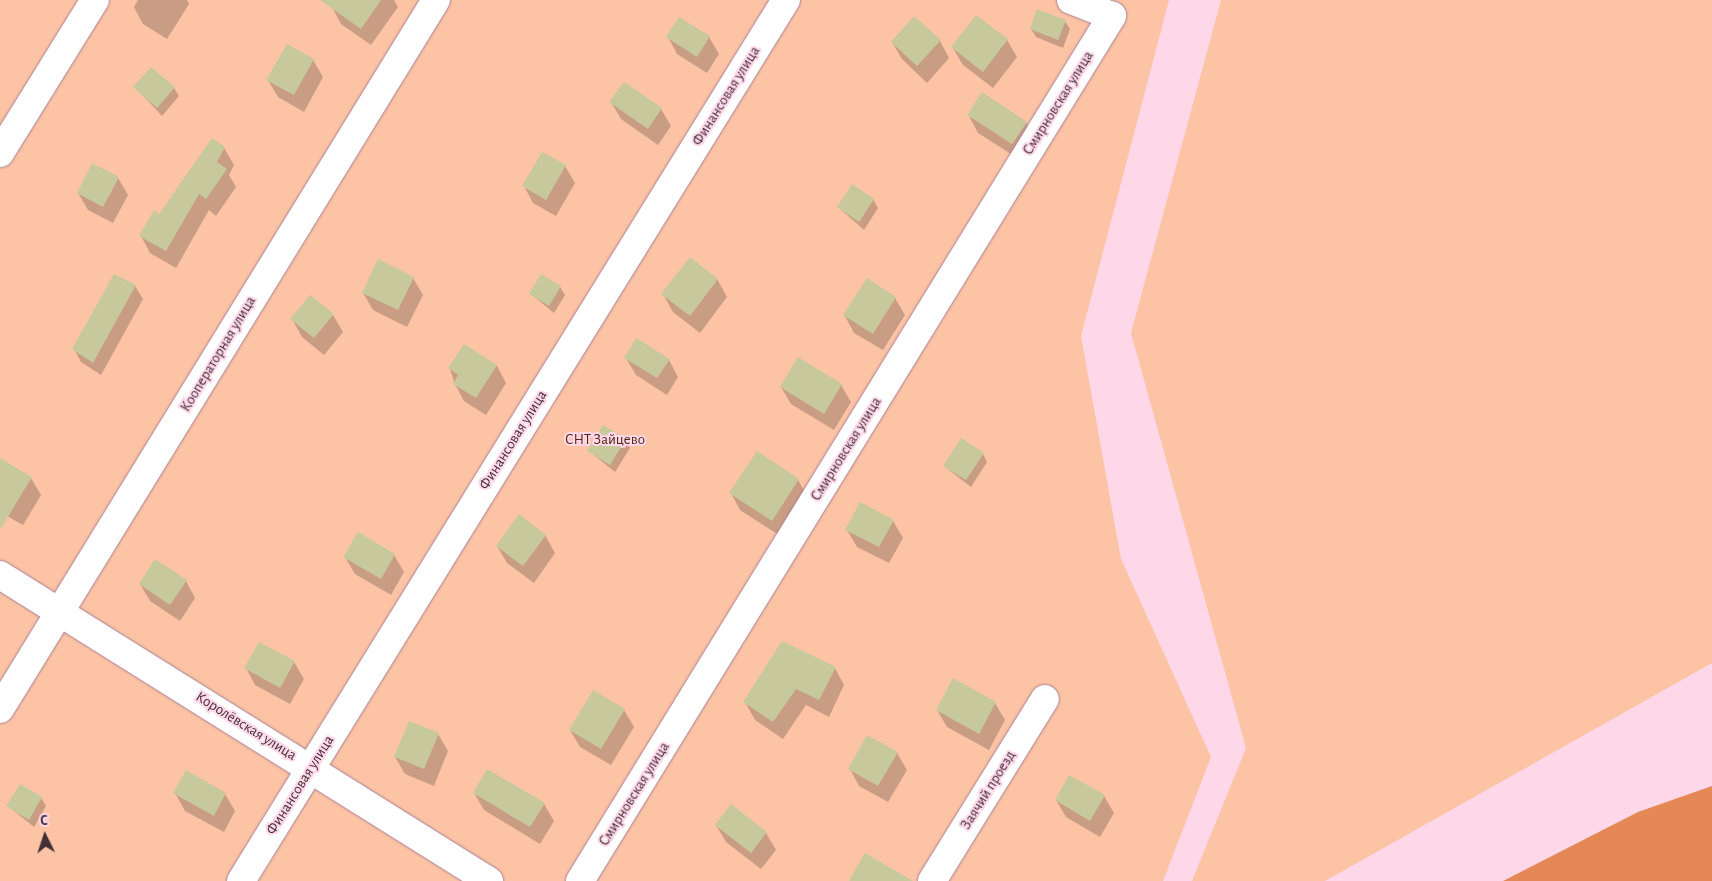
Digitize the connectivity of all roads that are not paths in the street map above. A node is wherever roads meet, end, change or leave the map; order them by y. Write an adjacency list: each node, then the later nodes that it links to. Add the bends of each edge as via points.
1 (95, 0): 5 (street)
2 (436, 0): 7 (street, Кооператорная улица)
3 (786, 0): 10 (street, Финансовая улица)
4 (1071, 0): 13 (street, Смирновская улица, via 1112,16)
5 (0, 154)
6 (0, 575): 7 (street, Королёвская улица)
7 (61, 610): 9 (street, Кооператорная улица); 10 (street, Королёвская улица)
8 (1044, 699): 14 (street, Заячий проезд)
9 (0, 709)
10 (311, 767): 11 (street, Финансовая улица); 12 (street, Королёвская улица)
11 (241, 881)
12 (489, 881)
13 (580, 881)
14 (932, 881)

